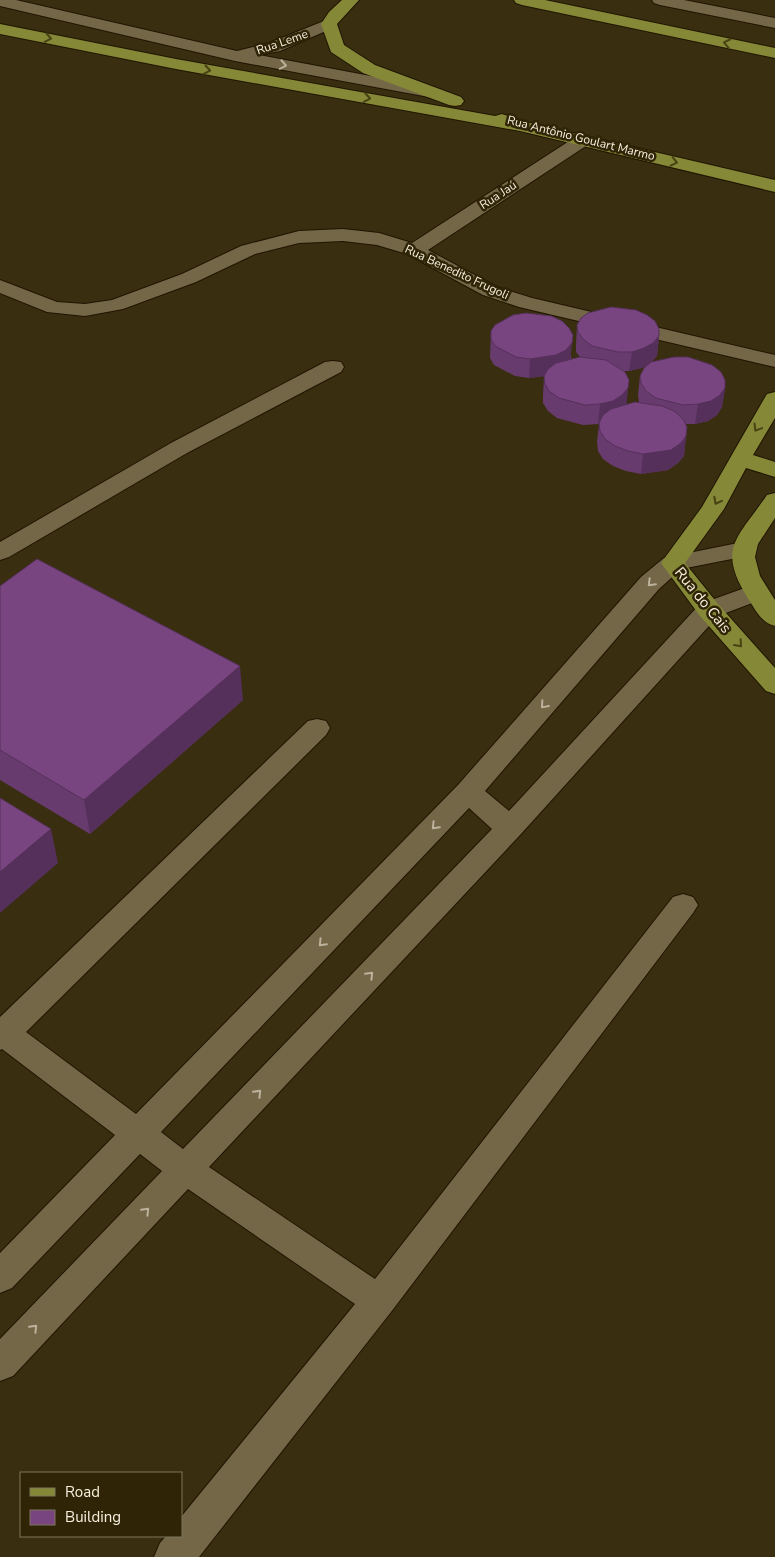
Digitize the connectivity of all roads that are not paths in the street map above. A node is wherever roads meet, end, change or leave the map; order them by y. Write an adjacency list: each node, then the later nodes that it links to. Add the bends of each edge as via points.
1 (351, 0): 6 (main road)
2 (522, 0): 8 (main road, one-way to 2)
3 (660, 0): 5 (lane)
4 (0, 1): 9 (lane)
5 (775, 23)
6 (329, 24): 9 (lane, Rua Leme, via 274,47); 10 (main road, Rua Antônio Goulart Marmo, via 337,48 369,69)
7 (0, 28): 11 (main road, one-way to 11, via 176,64)
8 (775, 52)
9 (235, 56): 10 (lane, one-way to 10)
10 (429, 92): 11 (main road, Rua Antônio Goulart Marmo)
11 (520, 126): 12 (main road, Rua Antônio Goulart Marmo)
12 (583, 140): 13 (main road, Rua Antônio Goulart Marmo, one-way to 13); 14 (lane, Rua Jaú)
13 (775, 186)
14 (414, 250): 15 (lane, Rua Benedito Frugoli, via 380,239 343,235 299,237 248,250 189,278 116,305 85,310 54,308); 16 (lane, Rua Benedito Frugoli, via 490,291 526,303)
15 (0, 286)
16 (775, 361)
17 (333, 367): 23 (lane, via 179,448)
18 (775, 399): 19 (main road, Rua do Cais, one-way to 19)
19 (740, 458): 20 (main road); 24 (main road, Rua do Cais, one-way to 24, via 712,509)
20 (775, 470)
21 (775, 500): 22 (main road)
22 (743, 550): 24 (lane); 25 (main road, via 746,573)
23 (0, 552)
24 (673, 563): 26 (main road, Rua do Cais); 30 (lane, one-way to 30, via 650,583)
25 (756, 592): 26 (lane); 27 (main road)
26 (709, 610): 28 (main road, Rua do Cais, one-way to 28); 31 (lane)
27 (775, 618)
28 (775, 685)
29 (317, 728): 33 (lane)
30 (468, 792): 31 (lane); 34 (lane, one-way to 34)
31 (510, 828): 35 (lane, one-way to 31)
32 (683, 905): 37 (lane)
33 (2, 1035): 34 (lane)
34 (139, 1133): 35 (lane); 36 (lane)
35 (185, 1169): 37 (lane); 38 (lane, one-way to 35)
36 (0, 1277)
37 (379, 1301): 39 (lane)
38 (0, 1364)
39 (174, 1557)

